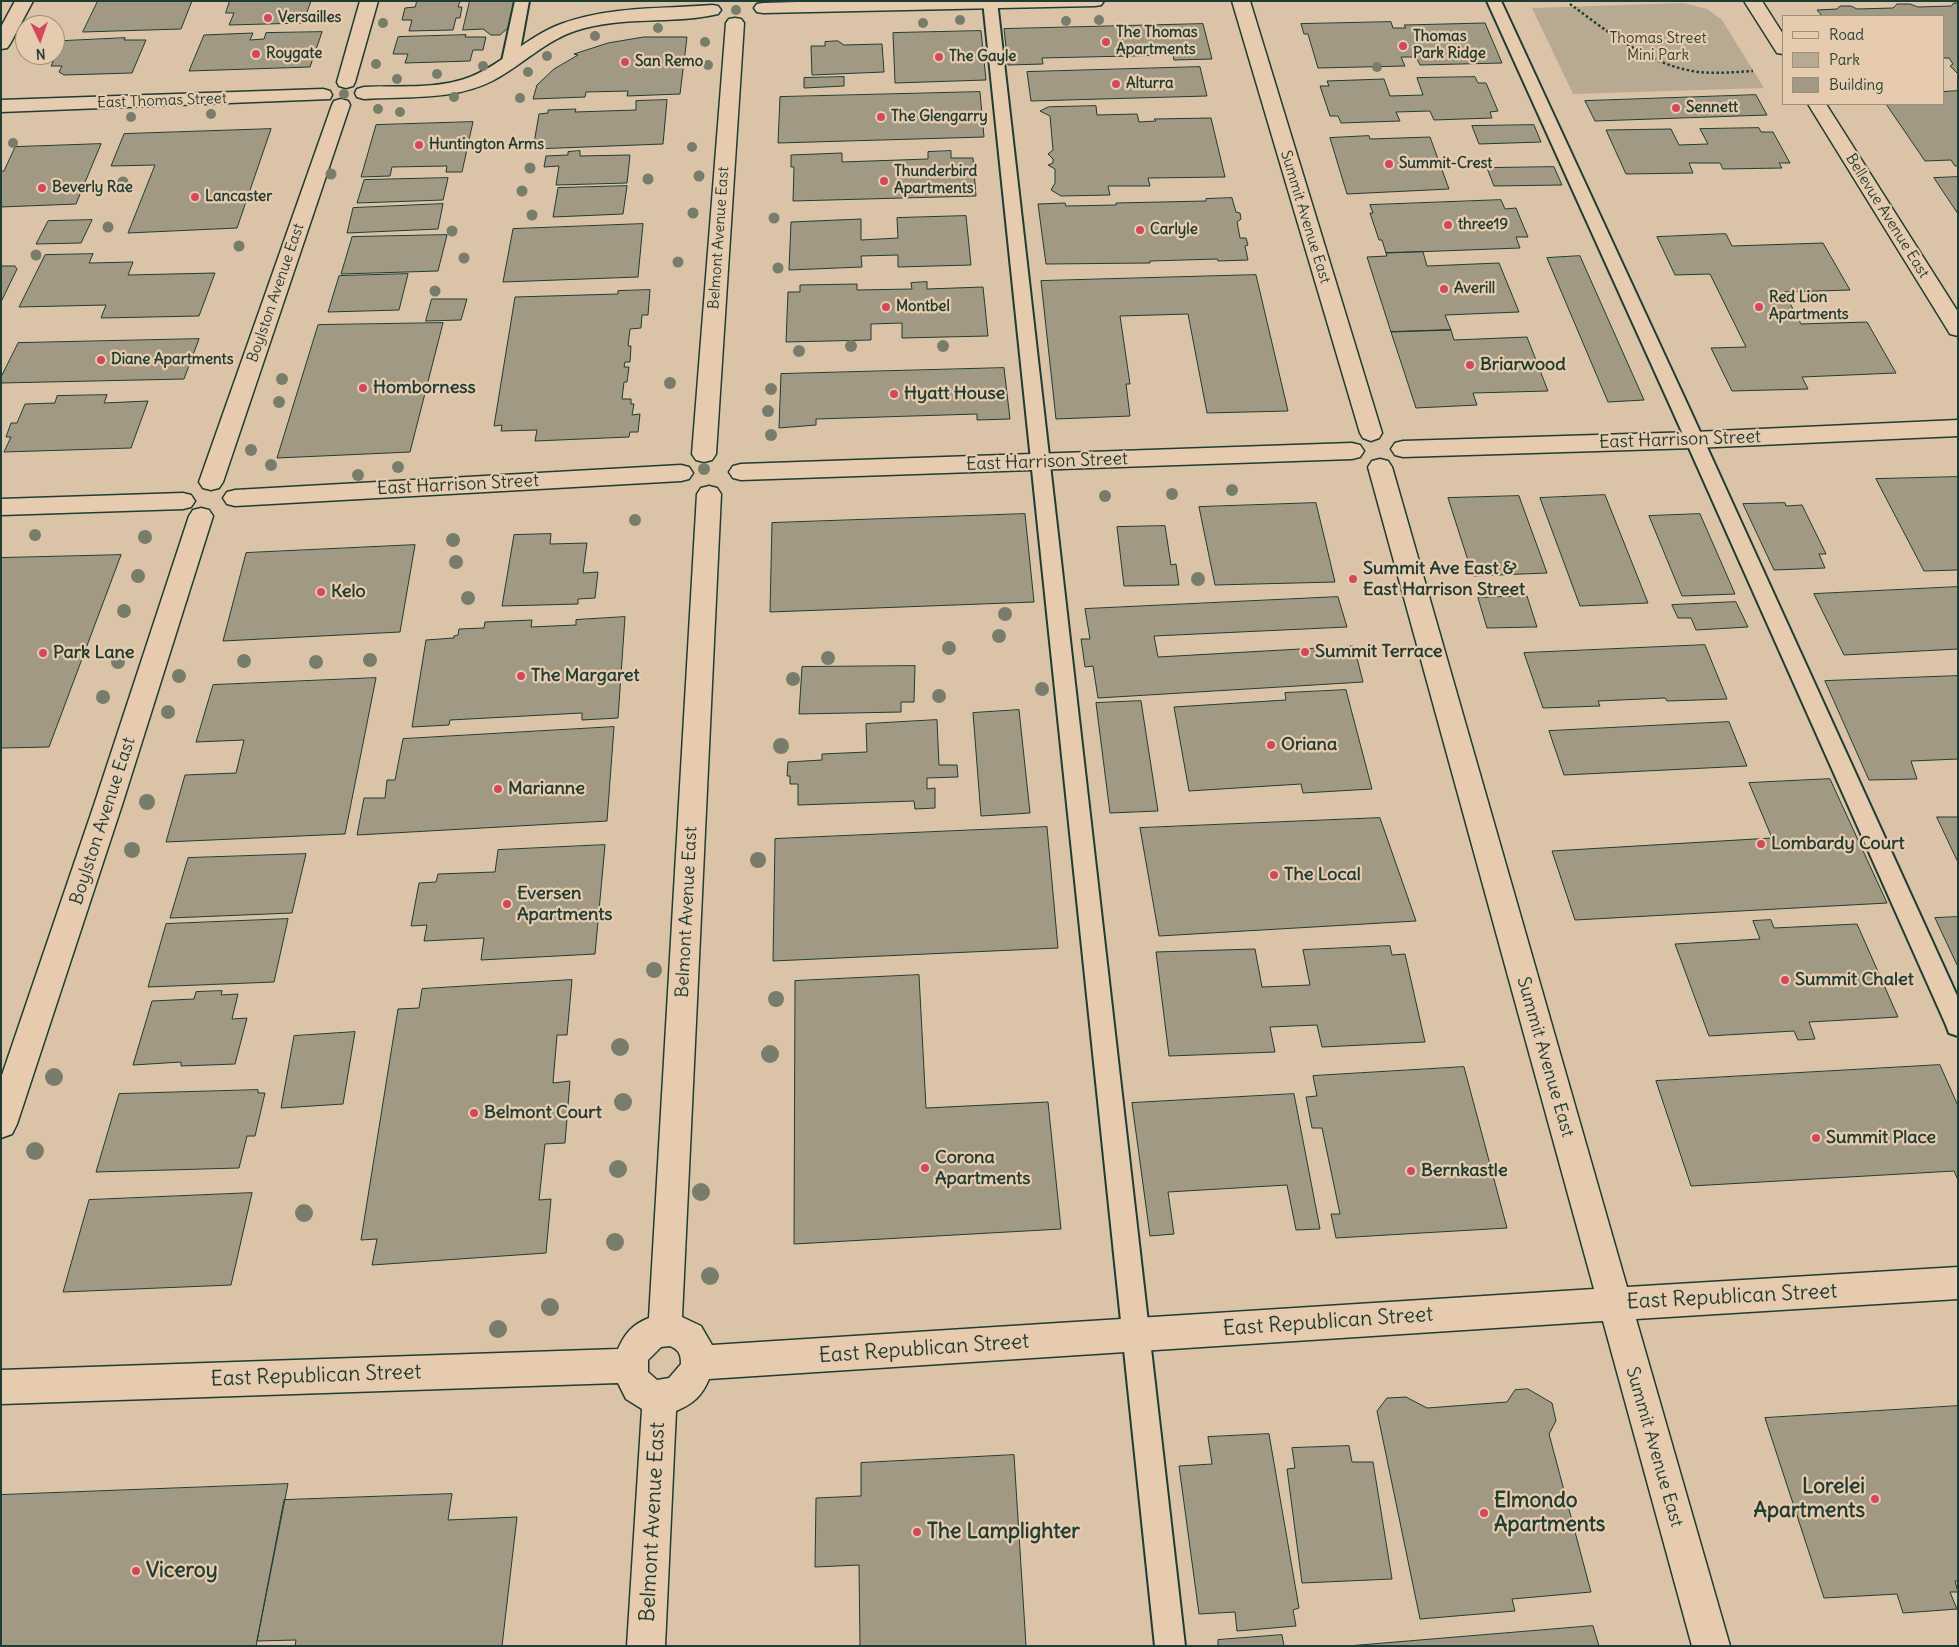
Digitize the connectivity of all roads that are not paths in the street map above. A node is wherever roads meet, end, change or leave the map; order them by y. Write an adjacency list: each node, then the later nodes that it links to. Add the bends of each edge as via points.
1 (24, 1): 12 (street)
2 (369, 1): 15 (street)
3 (522, 1): 14 (lane)
4 (1095, 1): 8 (street)
5 (1241, 1): 22 (street, Summit Avenue East)
6 (1494, 1): 23 (lane)
7 (1753, 1): 13 (street)
8 (990, 2): 9 (street); 27 (lane)
9 (760, 5): 11 (street, via 760,15 755,19)
10 (716, 6): 11 (street, via 716,18); 14 (street, via 588,22 549,35)
11 (735, 23): 26 (street, Belmont Avenue East)
12 (1, 44)
13 (1782, 47)
14 (510, 61): 16 (street, via 478,80 458,86)
15 (346, 82): 16 (street, via 361,85); 17 (street, via 331,86)
16 (364, 93): 17 (street, via 355,102)
17 (332, 100): 19 (street, East Thomas Street); 31 (street, Boylston Avenue East)
18 (1818, 105): 20 (street, Bellevue Avenue East)
19 (1, 106)
20 (1958, 329)
21 (1958, 428): 23 (street, East Harrison Street)
22 (1370, 433): 24 (street, via 1393,438); 25 (street, via 1354,439)
23 (1694, 440): 24 (street, East Harrison Street); 36 (lane)
24 (1403, 449): 28 (street, via 1403,455 1395,464)
25 (1352, 451): 27 (street, East Harrison Street); 28 (street, via 1364,464)
26 (704, 454): 29 (street, via 733,457 739,462); 30 (street, via 691,459)
27 (1040, 463): 29 (street, East Harrison Street); 41 (lane)
28 (1380, 467): 39 (street, Summit Avenue East)
29 (741, 472): 32 (street, via 732,487)
30 (681, 473): 32 (street, via 686,486); 33 (street, East Harrison Street)
31 (211, 482): 33 (street, via 228,484 235,491); 35 (street, via 188,492)
32 (709, 494): 40 (street, Belmont Avenue East)
33 (235, 498): 35 (street, via 222,512)
34 (1, 507): 35 (street)
35 (192, 509): 37 (street, Boylston Avenue East, via 108,805)
36 (1958, 1025)
37 (1, 1124)
38 (1958, 1283): 39 (street, East Republican Street)
39 (1614, 1304): 41 (street, East Republican Street); 48 (street, Summit Avenue East)
40 (665, 1330): 42 (street, via 682,1331 690,1338 696,1346); 43 (street, via 640,1341)
41 (1135, 1335): 42 (street, East Republican Street); 47 (lane)
42 (698, 1362): 45 (street, via 687,1387 677,1394)
43 (630, 1366): 44 (street, East Republican Street); 45 (street, via 635,1384 643,1392)
44 (1, 1387)
45 (660, 1397): 46 (street, Belmont Avenue East)
46 (646, 1646)
47 (1170, 1646)
48 (1711, 1646)

